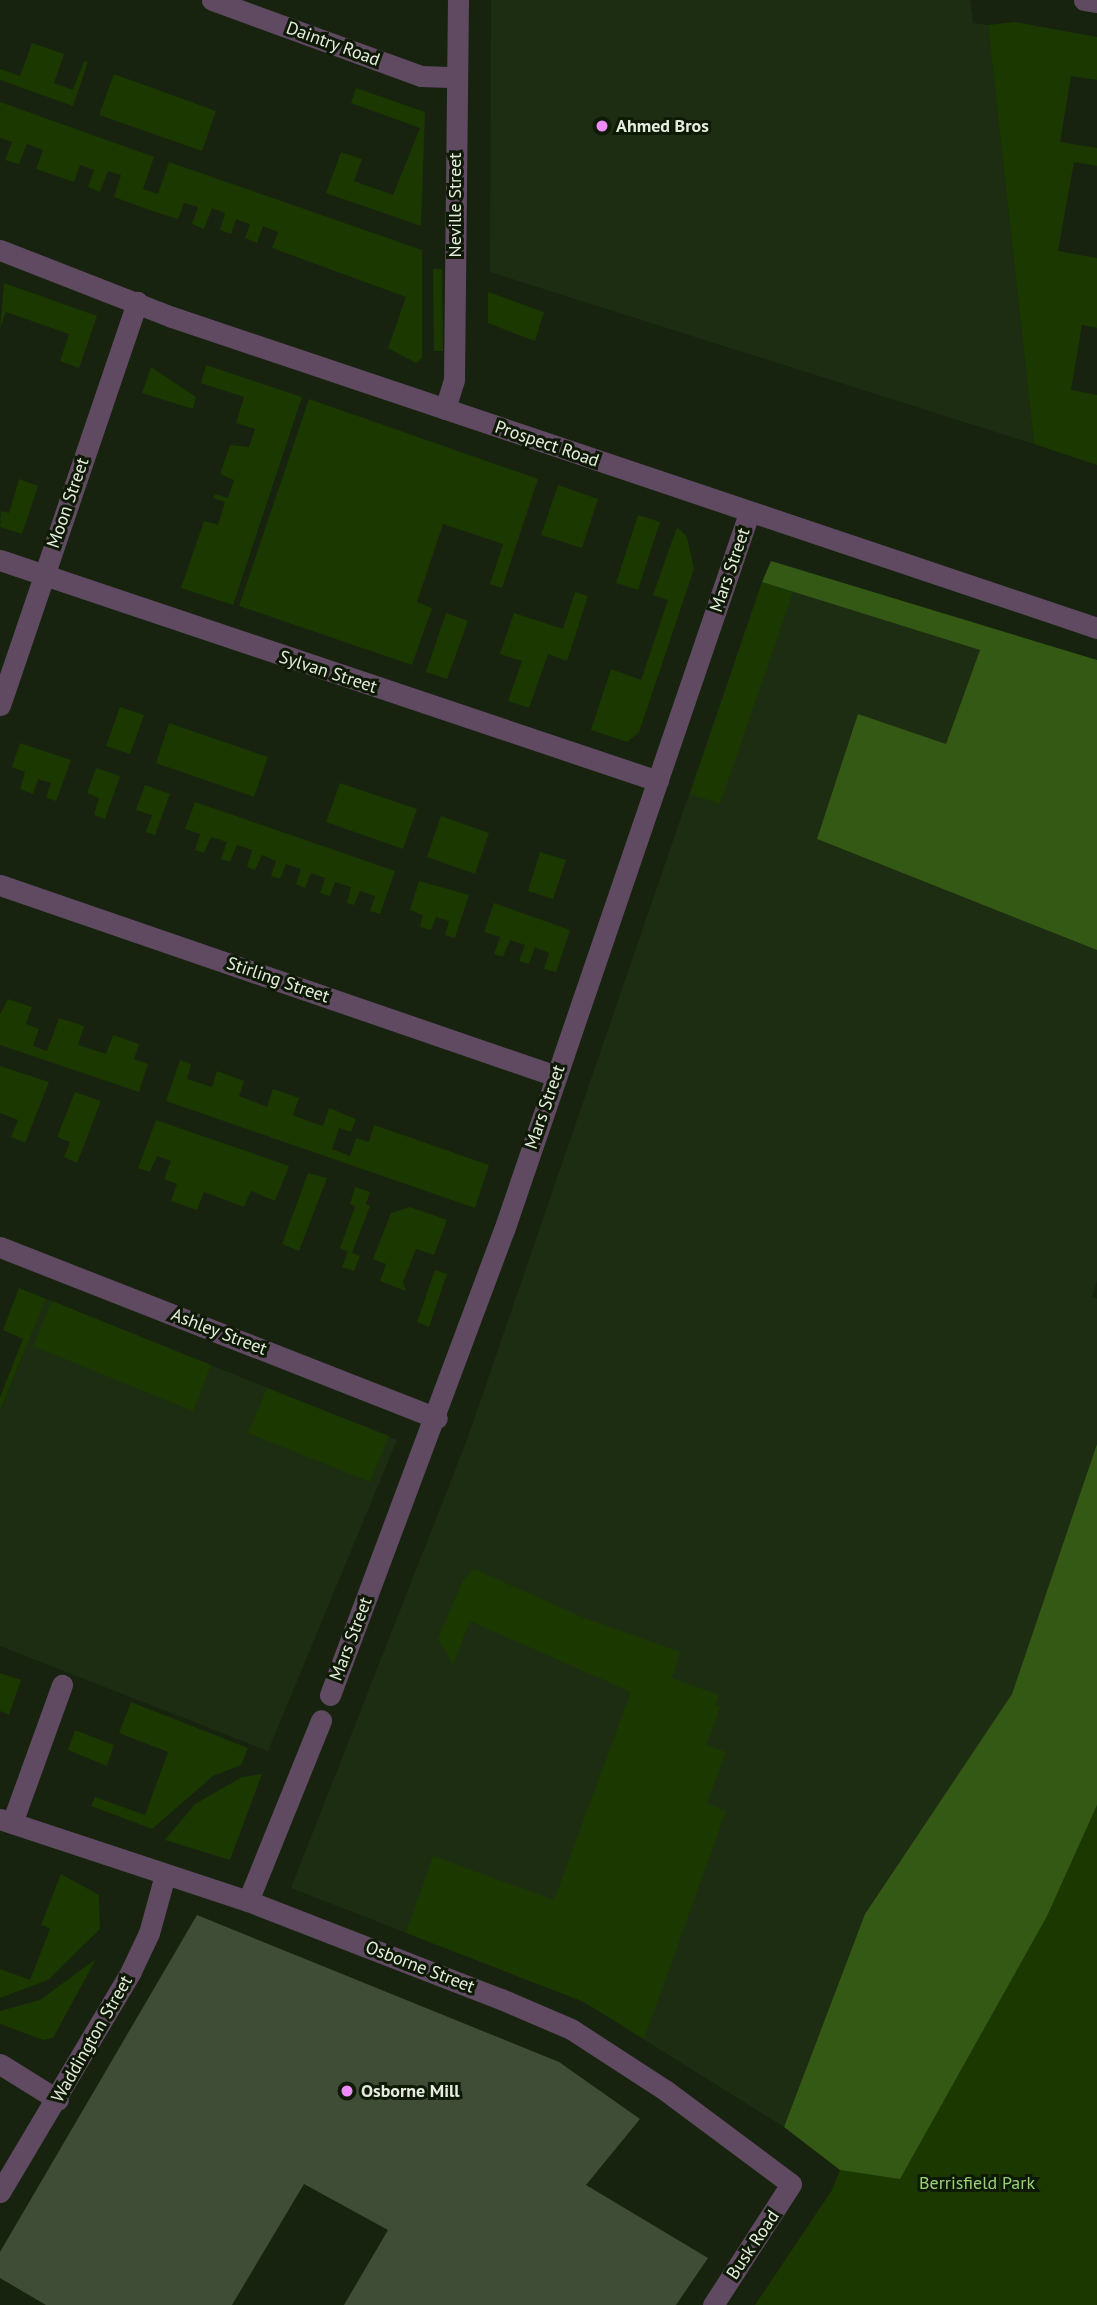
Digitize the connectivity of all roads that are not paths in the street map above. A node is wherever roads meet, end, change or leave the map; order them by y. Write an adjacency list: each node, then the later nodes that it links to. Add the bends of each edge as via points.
1 (212, 0): 5 (street, Daintry Road, via 421,76)
2 (458, 0): 5 (street, Neville Street)
3 (1084, 0): 4 (street)
4 (1097, 2)
5 (456, 77): 8 (street, Neville Street, via 454,380)
6 (0, 250): 7 (street, Prospect Road)
7 (137, 302): 8 (street, Prospect Road); 11 (street, Moon Street)
8 (445, 409): 9 (street, Prospect Road)
9 (749, 513): 12 (street, Prospect Road); 14 (street, Mars Street)
10 (0, 560): 11 (street, Sylvan Street)
11 (45, 573): 13 (street, Moon Street); 14 (street, Sylvan Street)
12 (1097, 628)
13 (0, 705)
14 (658, 781): 16 (street, Mars Street)
15 (0, 885): 16 (street, Stirling Street)
16 (556, 1076): 18 (street, Mars Street)
17 (0, 1247): 18 (street, Ashley Street)
18 (437, 1418): 20 (street, Mars Street)
19 (62, 1685): 22 (street, Osborne Street)
20 (330, 1695)
21 (321, 1720): 24 (street)
22 (6, 1821): 23 (street, Osborne Street)
23 (165, 1875): 24 (street, Osborne Street); 26 (street, Waddington Street, via 131,1971)
24 (248, 1901): 27 (street, Osborne Street, via 571,2029 745,2145)
25 (0, 2064): 26 (street)
26 (58, 2099): 28 (street, Waddington Street)
27 (791, 2184): 29 (street, Busk Road)
28 (0, 2192)
29 (713, 2305)

